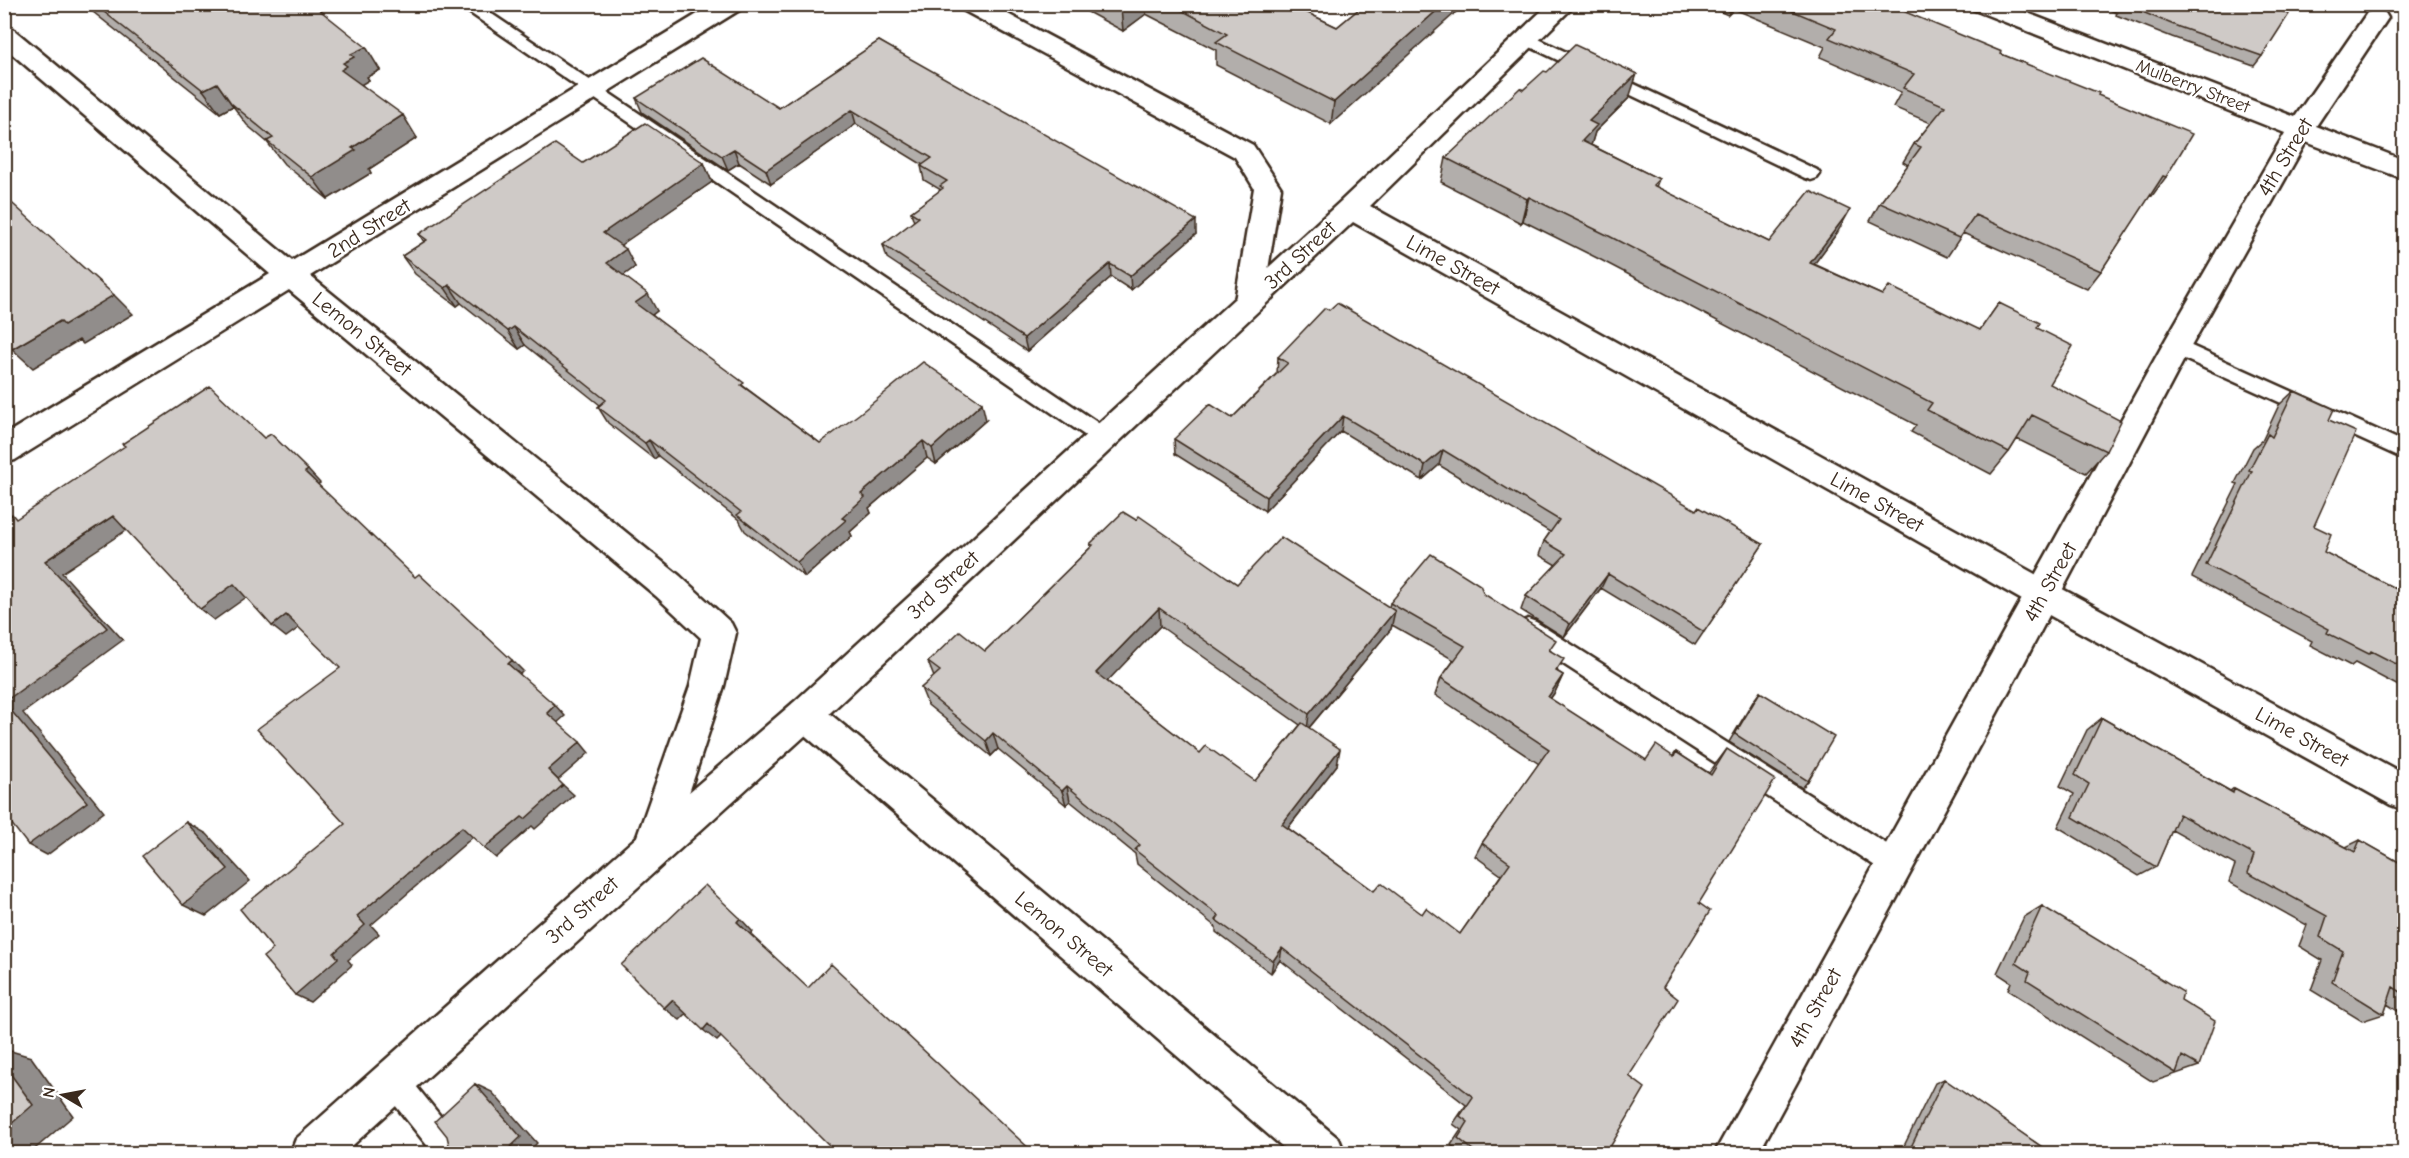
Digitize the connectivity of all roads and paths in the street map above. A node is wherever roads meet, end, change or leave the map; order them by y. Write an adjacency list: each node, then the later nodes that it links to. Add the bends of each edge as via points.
1 (465, 4): 10 (lane)
2 (732, 4): 10 (street, 2nd Street)
3 (969, 4): 6 (street)
4 (1564, 4): 9 (street, 3rd Street)
5 (1981, 4): 11 (street, Mulberry Street)
6 (1002, 11): 16 (street, via 1244,151 1268,188)
7 (2376, 18): 11 (street, 4th Street)
8 (4, 34): 15 (street, Lemon Street)
9 (1528, 39): 13 (lane); 14 (street, 3rd Street)
10 (594, 90): 15 (street, 2nd Street); 18 (lane)
11 (2301, 128): 12 (street, Mulberry Street); 17 (street, 4th Street)
12 (2404, 170)
13 (1811, 174)
14 (1351, 208): 16 (street, 3rd Street); 21 (street, Lime Street)
15 (291, 276): 19 (street, 2nd Street); 25 (street, Lemon Street, via 668,586 719,633 707,686)
16 (1249, 301): 18 (street, 3rd Street)
17 (2176, 347): 20 (lane); 21 (street, 4th Street)
18 (1103, 437): 23 (street, 3rd Street)
19 (4, 451)
20 (2404, 451)
21 (2043, 595): 24 (street, Lime Street); 26 (street, 4th Street)
22 (1507, 615): 26 (lane)
23 (805, 714): 25 (street, 3rd Street); 30 (street, Lemon Street)
24 (2404, 793)
25 (652, 848): 27 (street, 3rd Street)
26 (1895, 864): 31 (street, 4th Street)
27 (393, 1080): 28 (street, 3rd Street); 29 (lane)
28 (311, 1154)
29 (453, 1154)
30 (1324, 1154)
31 (1735, 1154)

